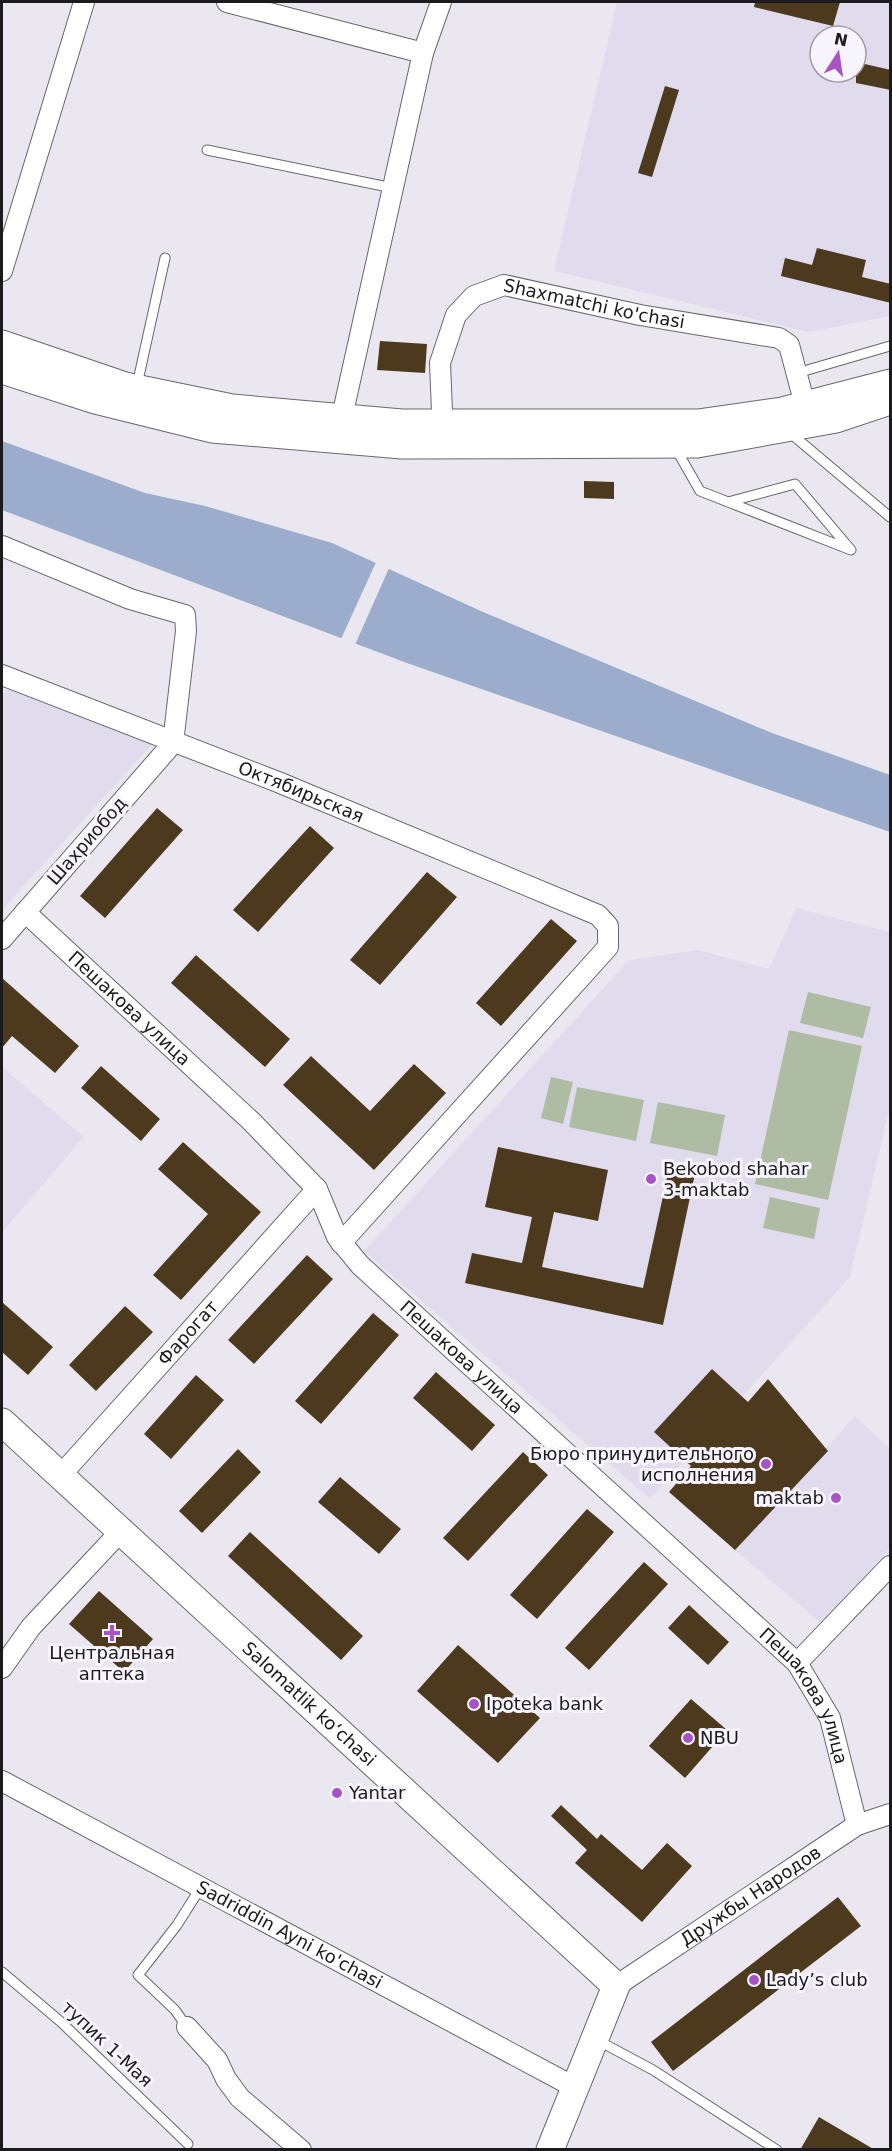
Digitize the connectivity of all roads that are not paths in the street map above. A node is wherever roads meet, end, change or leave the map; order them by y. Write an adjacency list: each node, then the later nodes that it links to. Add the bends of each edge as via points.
1 (84, 2): 8 (street)
2 (227, 2): 4 (street)
3 (441, 2): 4 (street)
4 (423, 53): 6 (street)
5 (207, 150): 6 (lane)
6 (393, 188): 17 (street)
7 (165, 258): 14 (lane)
8 (2, 271)
9 (2, 344): 14 (main road)
10 (891, 346): 12 (lane)
11 (2, 370): 17 (main road, via 95,400 212,429)
12 (797, 373): 16 (street, Shaxmatchi ko'chasi); 18 (street, Shaxmatchi ko'chasi, via 789,345 779,338 640,315 504,285 474,296 456,315 440,363)
13 (891, 383): 16 (main road)
14 (136, 388): 17 (main road)
15 (891, 401): 16 (main road, via 836,419)
16 (790, 415): 18 (main road); 19 (main road, via 697,444); 21 (lane)
17 (339, 430): 18 (main road)
18 (443, 434): 19 (main road)
19 (673, 444): 20 (lane, via 700,491)
20 (728, 502): 20 (lane, via 795,528 851,550 795,484)
21 (891, 517)
22 (2, 546): 24 (street, via 130,599 185,615)
23 (2, 675): 24 (street, Октябирьская)
24 (173, 742): 25 (street, Шахриобод); 28 (street, Октябирьская, via 598,915 608,926 608,947)
25 (25, 912): 26 (street, Шахриобод); 27 (street, Пешакова улица, via 251,1121)
26 (2, 939)
27 (316, 1189): 28 (street, Пешакова улица); 30 (street, Фарогат)
28 (341, 1243): 33 (street, Пешакова улица, via 360,1265)
29 (2, 1422): 30 (main road, Salomatlik ko‘chasi)
30 (60, 1476): 31 (main road, Salomatlik ko‘chasi)
31 (120, 1532): 34 (street, via 31,1627); 40 (main road, Salomatlik ko‘chasi)
32 (891, 1566): 33 (street)
33 (797, 1663): 37 (street, Пешакова улица, via 830,1718)
34 (2, 1668)
35 (2, 1781): 38 (street, Sadriddin Ayni ko'chasi)
36 (891, 1814): 37 (street, Дружбы Народов)
37 (857, 1825): 40 (street, Дружбы Народов)
38 (201, 1887): 41 (lane, via 138,1975); 43 (street, Sadriddin Ayni ko'chasi)
39 (2, 1972): 44 (lane, тупик 1-Мая, via 61,2022)
40 (616, 1986): 42 (main road)
41 (187, 2027): 45 (street, via 217,2060 240,2098)
42 (595, 2039): 43 (main road); 47 (lane, via 652,2070)
43 (576, 2088): 46 (main road)
44 (188, 2144)
45 (301, 2150)
46 (550, 2150)
47 (777, 2150)

